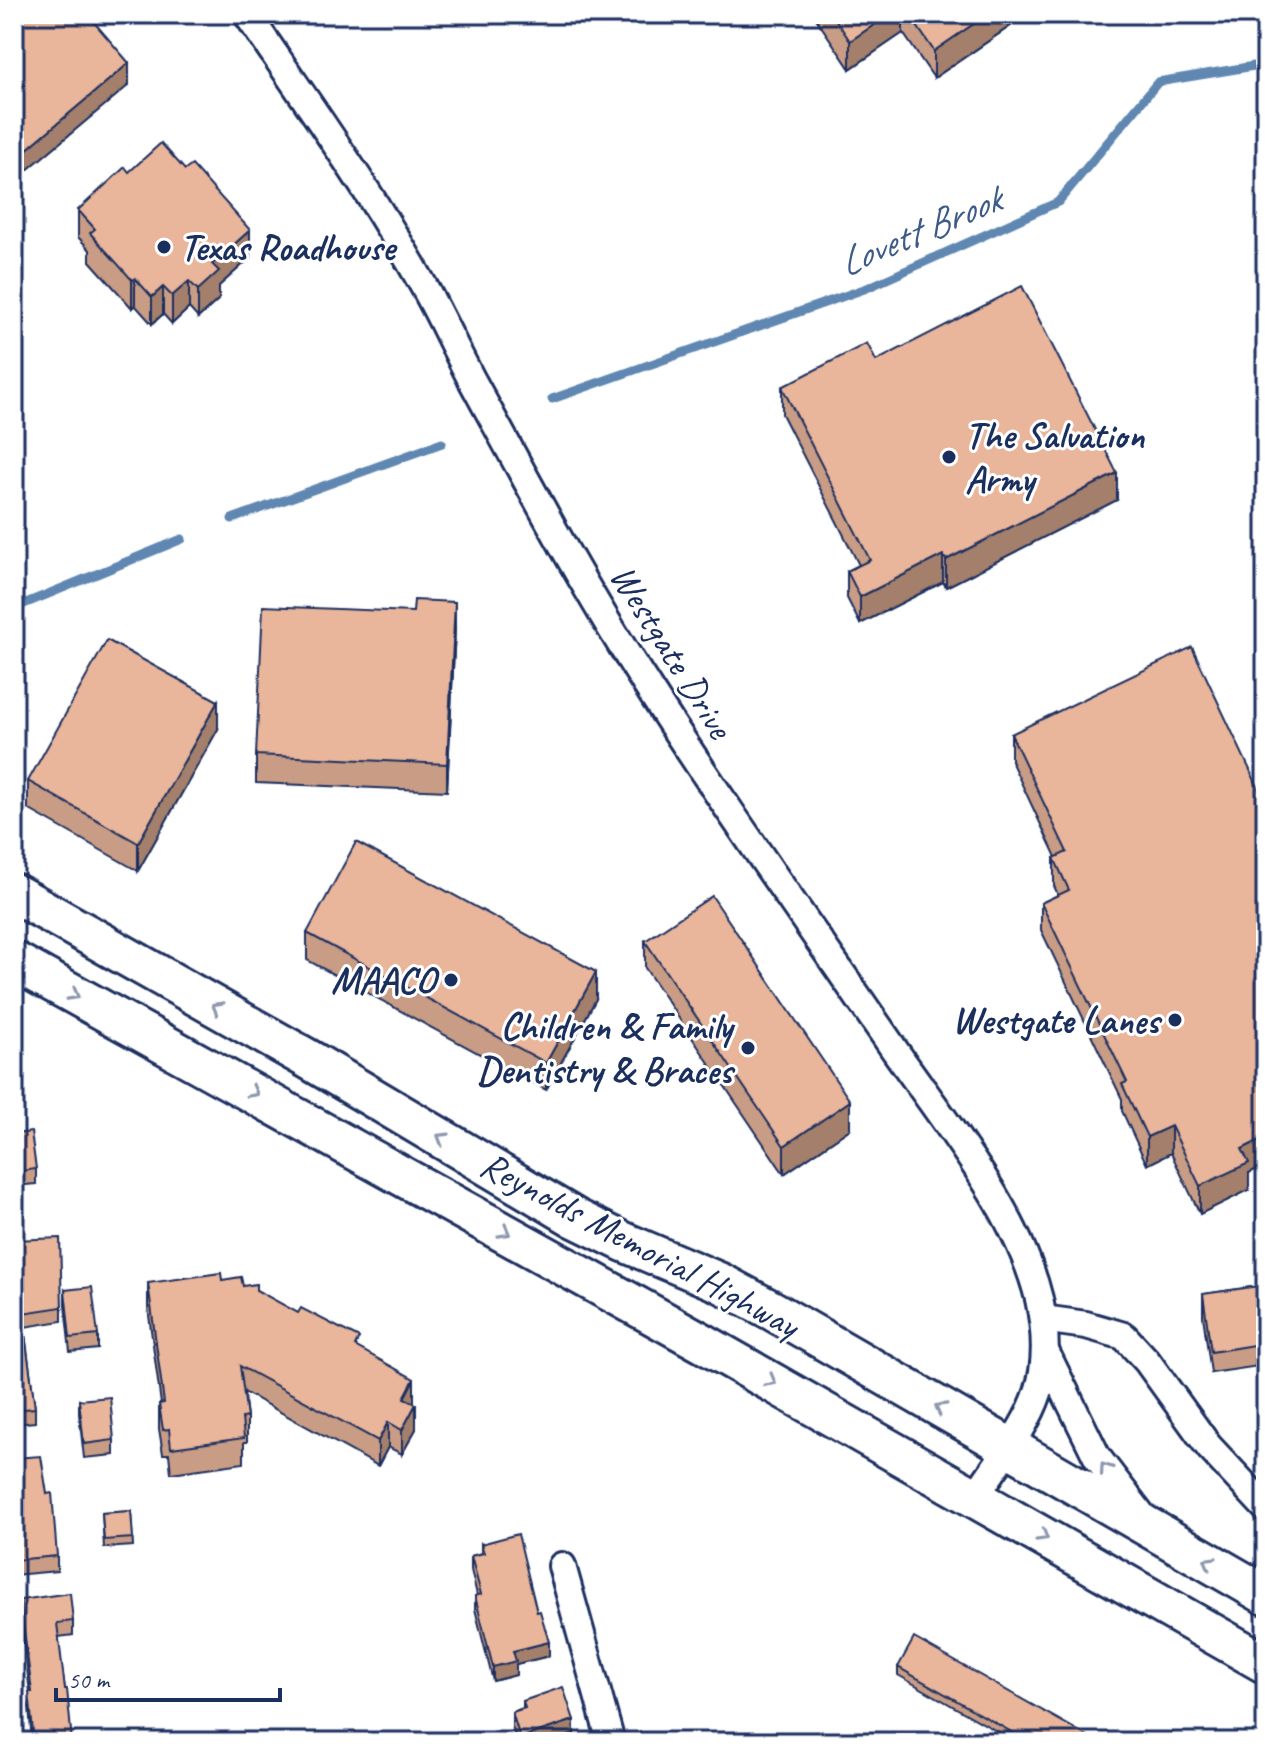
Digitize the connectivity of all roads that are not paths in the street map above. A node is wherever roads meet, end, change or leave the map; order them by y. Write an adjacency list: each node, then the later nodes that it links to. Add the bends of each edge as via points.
1 (247, 14): 4 (street, Westgate Drive, via 385,219 608,625 1001,1206 1030,1271)
2 (14, 893): 6 (main road, Reynolds Memorial Highway, one-way to 2, via 738,1292 575,1218)
3 (14, 961): 7 (main road, Reynolds Memorial Highway, one-way to 7)
4 (1043, 1319): 5 (street, Westgate Drive); 8 (street, via 1124,1336 1209,1447)
5 (1046, 1353): 6 (street, Westgate Drive, via 1034,1407); 9 (street, one-way to 5, via 1097,1457)
6 (1008, 1447): 7 (street, Westgate Drive); 9 (main road, Reynolds Memorial Highway)
7 (975, 1497): 12 (main road, Reynolds Memorial Highway, one-way to 12)
8 (1266, 1508)
9 (1152, 1530): 11 (main road, Reynolds Memorial Highway, one-way to 9)
10 (562, 1566): 13 (street)
11 (1266, 1595)
12 (1266, 1664)
13 (611, 1742)

